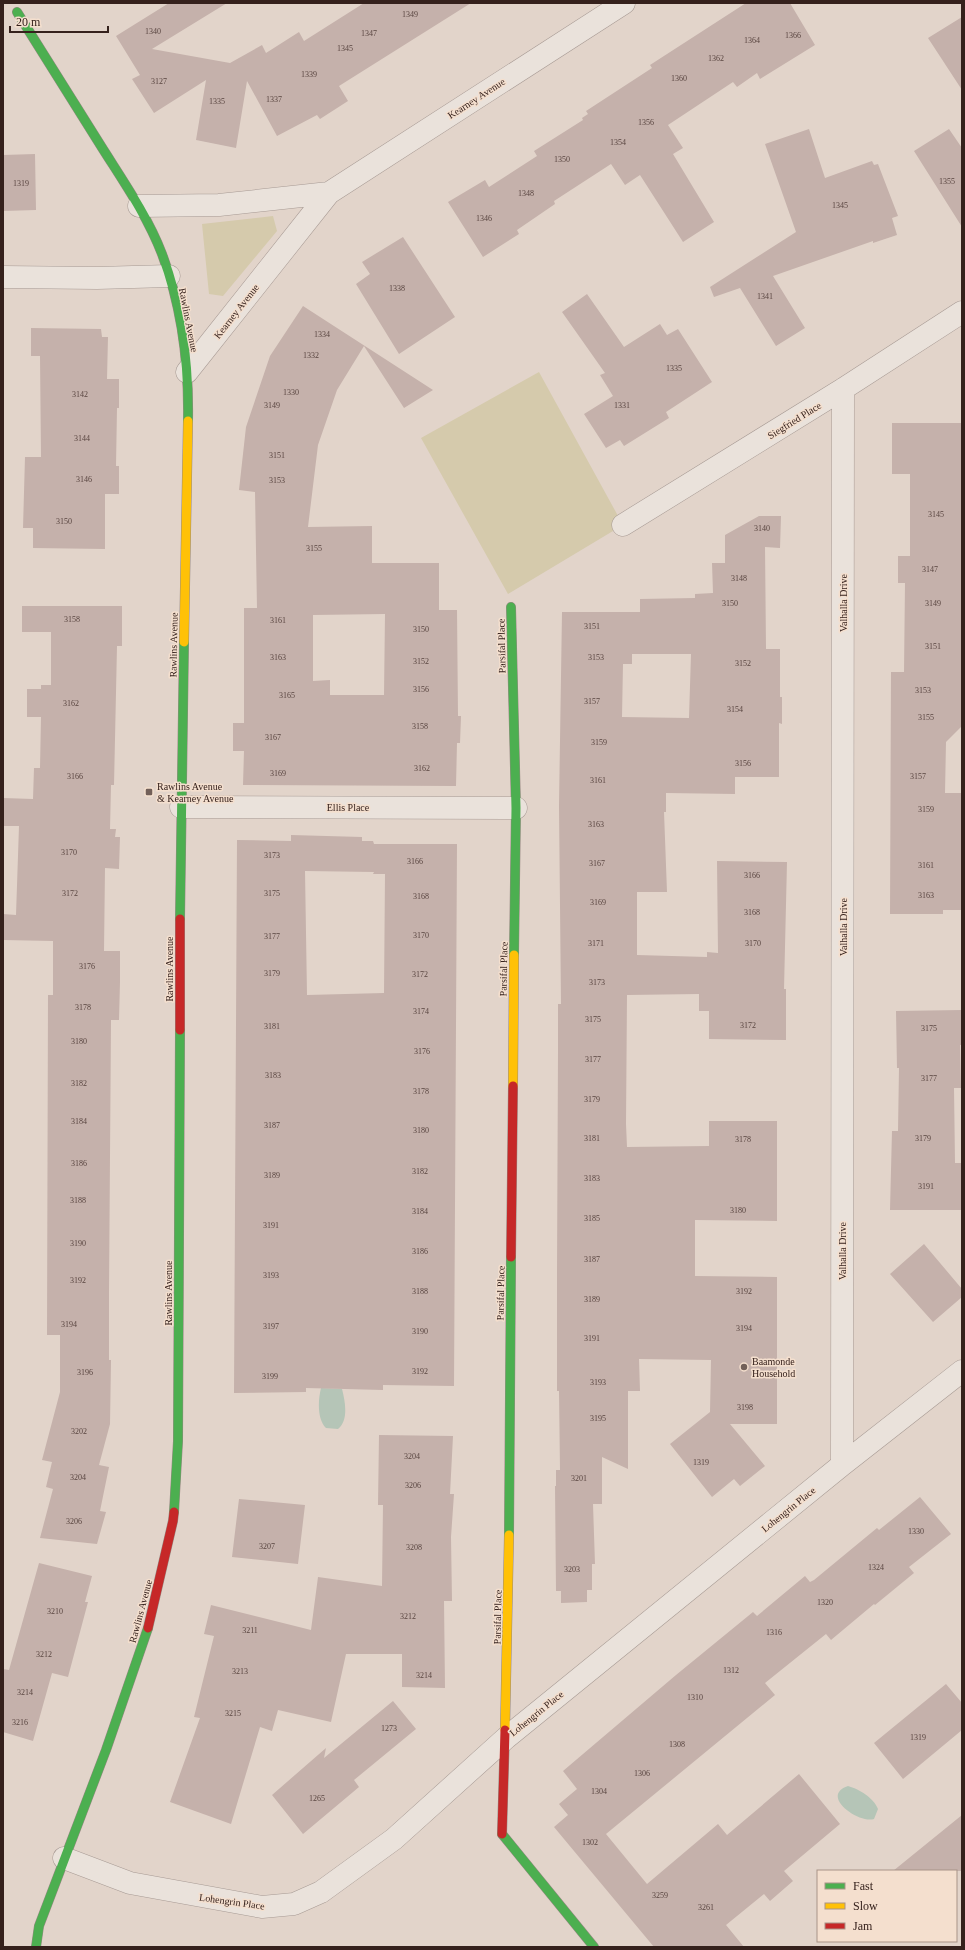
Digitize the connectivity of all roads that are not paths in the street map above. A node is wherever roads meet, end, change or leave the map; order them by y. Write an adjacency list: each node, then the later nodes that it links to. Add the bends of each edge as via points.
1 (624, 3): 5 (street, Kearney Avenue)
2 (27, 6): 3 (street)
3 (18, 12): 4 (street); 6 (street, Rawlins Avenue)
4 (8, 18)
5 (328, 193): 6 (street, Kearney Avenue, via 219,205); 10 (street, Kearney Avenue)
6 (139, 206): 7 (street, Rawlins Avenue, via 162,254)
7 (169, 276): 8 (street); 10 (street, Rawlins Avenue, via 184,338)
8 (3, 277)
9 (962, 312): 11 (street, Siegfried Place)
10 (187, 372): 14 (street, Rawlins Avenue)
11 (843, 389): 12 (street, Siegfried Place); 17 (street, Valhalla Drive)
12 (624, 525)
13 (511, 607): 15 (street, Parsifal Place)
14 (181, 807): 15 (street, Ellis Place); 19 (street, Rawlins Avenue, via 178,1433 173,1521 150,1622 106,1750)
15 (516, 808): 18 (street, Parsifal Place)
16 (962, 1371): 17 (street, Lohengrin Place)
17 (842, 1465): 18 (street, Lohengrin Place)
18 (506, 1738): 19 (street, Lohengrin Place, via 394,1839 321,1892 294,1904 262,1907 130,1882); 21 (street, Parsifal Place, via 502,1834)
19 (64, 1858): 20 (street, Rawlins Avenue, via 39,1926)
20 (36, 1947)
21 (594, 1947)

